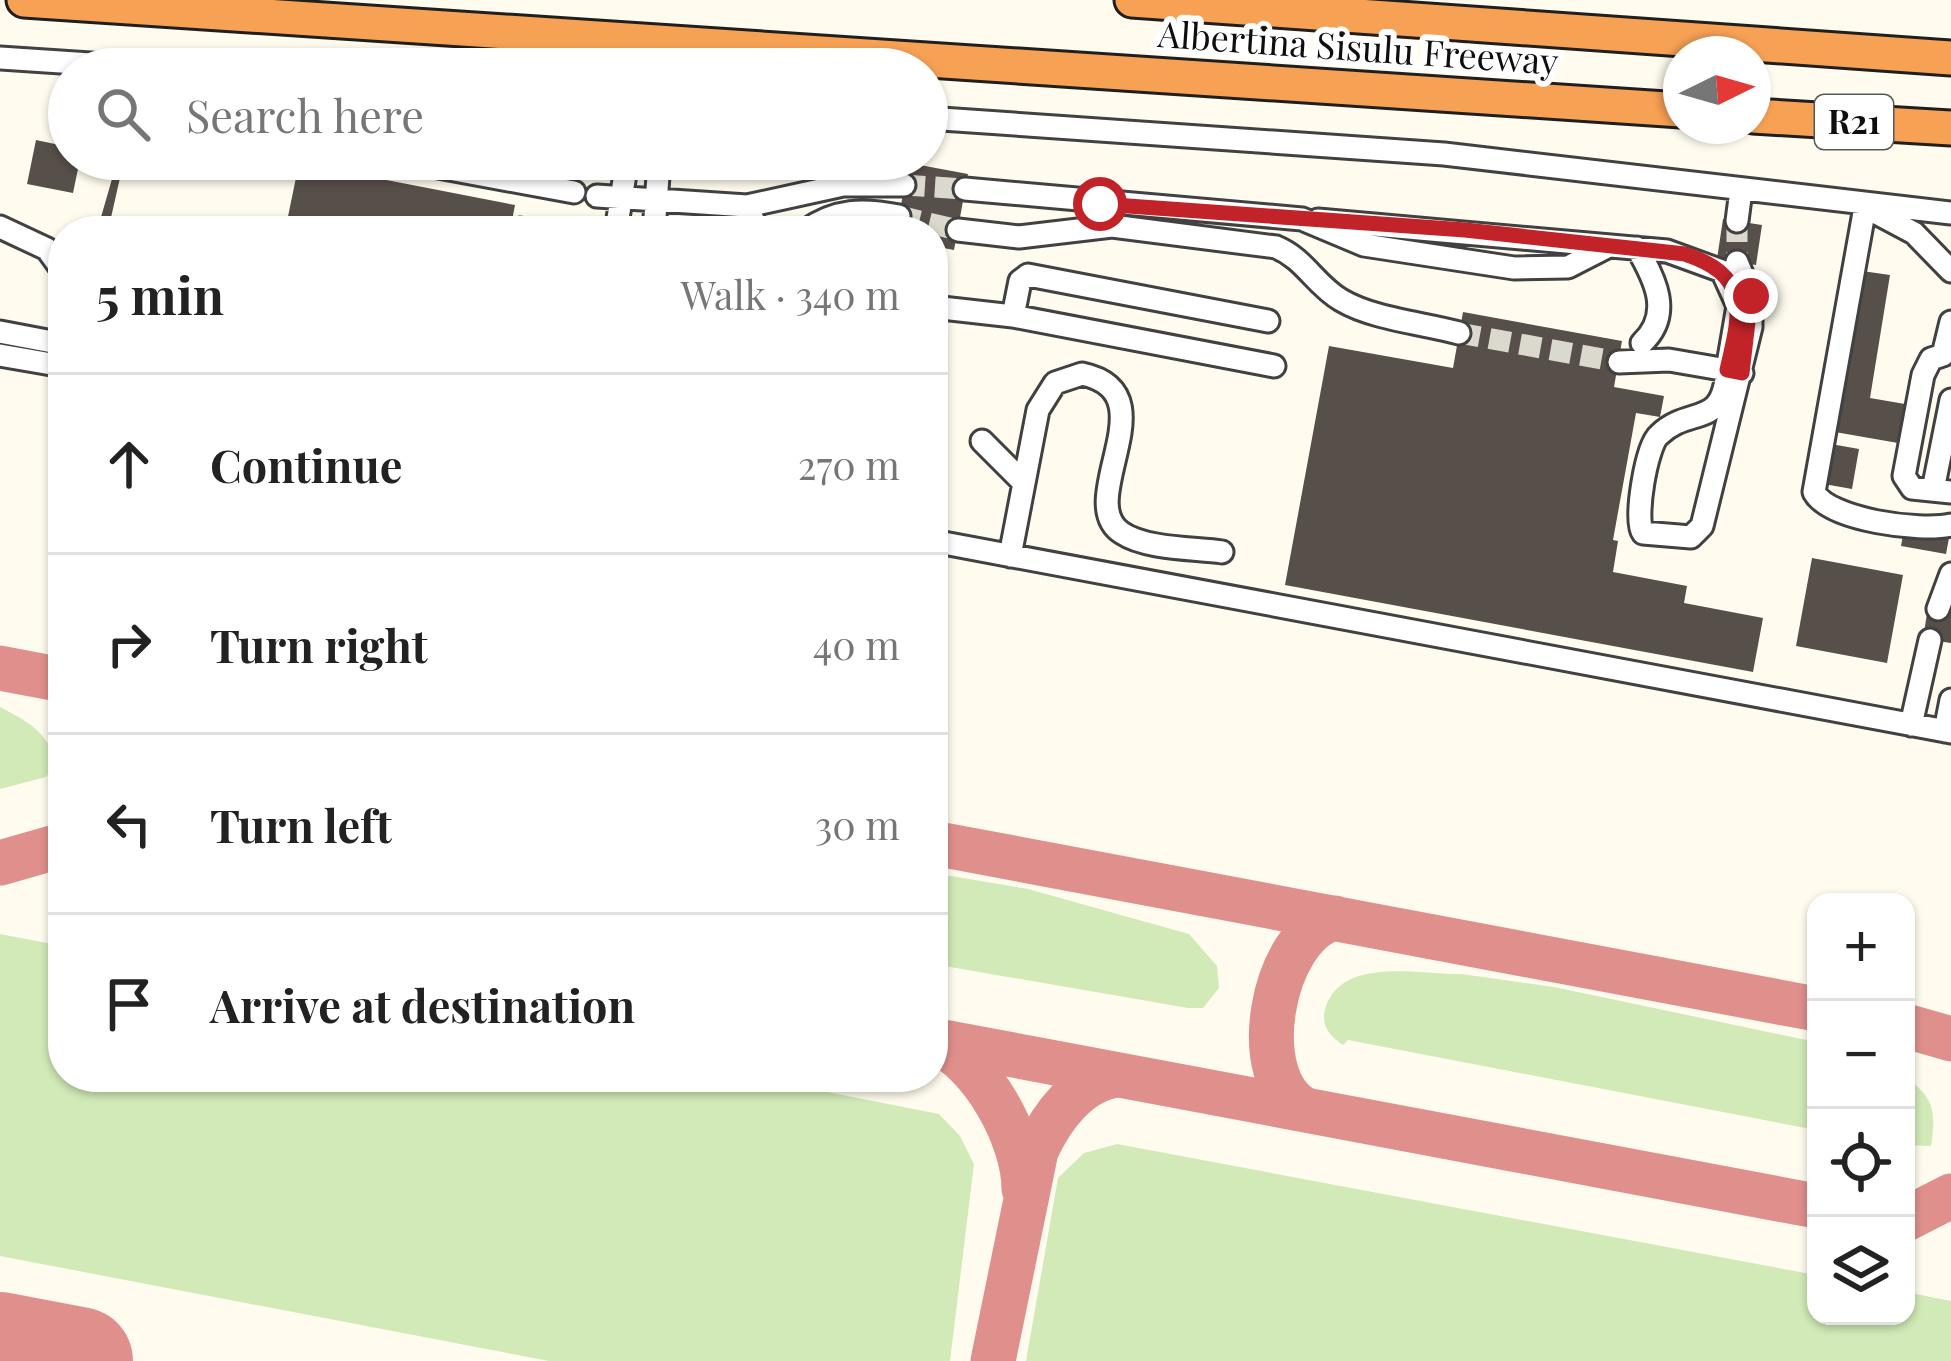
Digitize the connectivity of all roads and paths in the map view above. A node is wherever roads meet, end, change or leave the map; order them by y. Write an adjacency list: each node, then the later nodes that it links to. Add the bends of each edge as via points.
1 (24, 0): 3 (highway, Albertina Sisulu Freeway)
2 (1132, 0): 5 (highway, Albertina Sisulu Freeway / R21)
3 (747, 48)
4 (0, 58): 6 (street)
5 (1951, 58)
6 (48, 61)
7 (948, 61): 8 (highway, Albertina Sisulu Freeway)
8 (1663, 109)
9 (1771, 117): 12 (highway, R21)
10 (948, 119): 19 (street, via 1444,154)
11 (1771, 119): 13 (highway)
12 (1951, 128)
13 (1951, 148)
14 (506, 180): 21 (street)
15 (624, 180): 21 (street)
16 (658, 180): 22 (street)
17 (904, 185): 23 (street, via 822,188)
18 (965, 189): 20 (street)
19 (1741, 190): 24 (street); 32 (street)
20 (995, 193): 31 (street); 35 (street)
21 (622, 200): 22 (street); 26 (street)
22 (656, 202): 23 (street); 27 (street)
23 (747, 206): 28 (street)
24 (1865, 207): 25 (street); 40 (street, via 1914,233); 61 (street, via 1814,492 1839,514)
25 (1951, 214)
26 (619, 216)
27 (655, 216)
28 (751, 216)
29 (840, 216): 30 (street)
30 (898, 216)
31 (1301, 219): 36 (street); 36 (street, via 1364,245 1514,268 1568,267)
32 (1737, 221)
33 (0, 227): 38 (street)
34 (958, 230): 35 (street)
35 (988, 233): 46 (street, via 1036,237 1112,226 1276,248 1350,304)
36 (1609, 246): 37 (street)
37 (1637, 248): 48 (street, via 1660,308); 54 (street, via 1685,254 1722,272 1738,306)
38 (48, 250)
39 (1737, 262): 54 (street, via 1752,305)
40 (1951, 271)
41 (948, 309): 42 (street)
42 (1012, 316): 43 (street, via 1028,275); 53 (street)
43 (1268, 321)
44 (1951, 322): 50 (street)
45 (0, 332): 47 (street)
46 (1459, 333)
47 (48, 341)
48 (1642, 343)
49 (0, 355): 52 (street)
50 (1947, 357): 60 (street, via 1928,362 1923,374 1904,469 1908,486)
51 (1618, 362): 54 (street)
52 (48, 363)
53 (1274, 366)
54 (1735, 371): 56 (street, via 1723,398); 57 (street)
55 (1951, 400): 60 (street)
56 (1702, 416): 57 (street); 57 (street, via 1653,442 1637,521 1643,533 1698,534)
57 (1720, 435)
58 (982, 441): 59 (street)
59 (1024, 483): 63 (street, via 1044,394 1069,376 1095,377 1120,409 1107,509 1115,527); 64 (street)
60 (1942, 491)
61 (1951, 525)
62 (948, 544): 64 (street)
63 (1222, 552)
64 (1010, 556): 69 (street)
65 (1951, 574): 66 (street)
66 (1938, 609)
67 (1930, 640): 69 (street)
68 (1951, 700): 70 (street)
69 (1911, 725): 70 (street)
70 (1948, 731)

